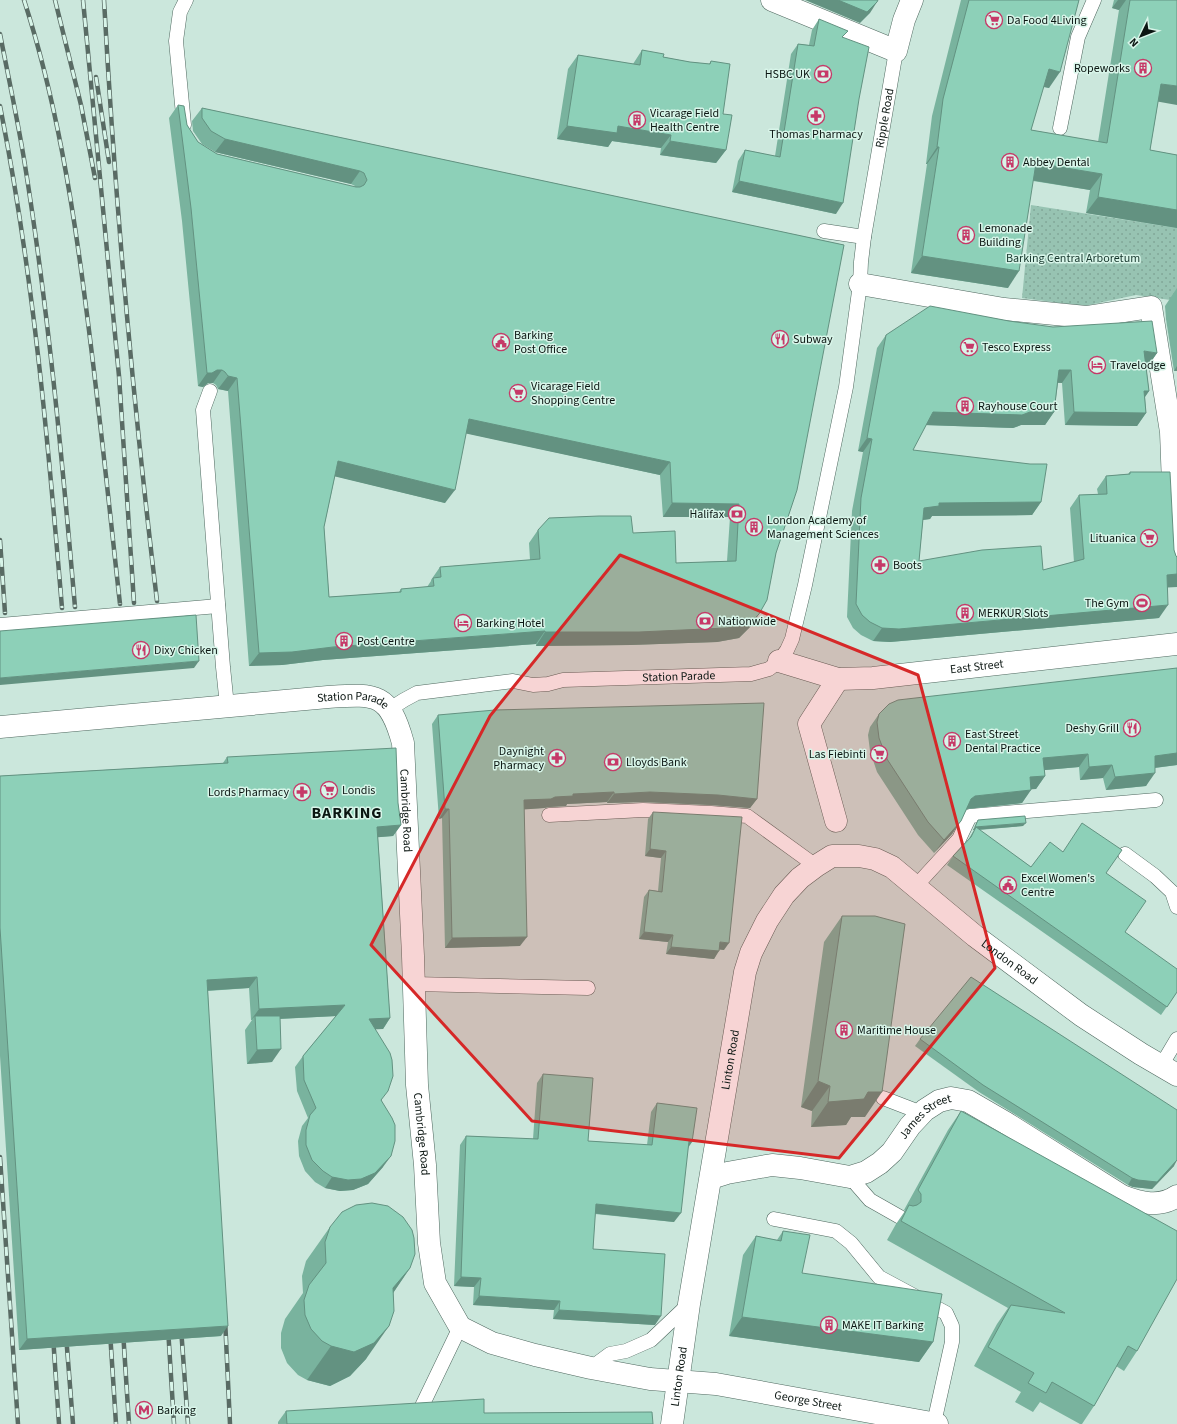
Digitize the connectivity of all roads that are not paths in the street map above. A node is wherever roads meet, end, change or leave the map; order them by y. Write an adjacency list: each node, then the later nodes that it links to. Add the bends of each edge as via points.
1 (186, 0): 7 (lane, via 180,12 176,41 185,134)
2 (772, 0): 5 (street)
3 (912, 0): 5 (street, Ripple Road)
4 (1094, 0): 6 (lane, via 1078,37)
5 (896, 51): 9 (lane, Ripple Road)
6 (1060, 128)
7 (189, 139)
8 (824, 231): 9 (lane)
9 (864, 237): 10 (lane, Ripple Road)
10 (860, 284): 12 (street, via 1004,309 1086,317 1151,307); 17 (lane, Ripple Road, via 846,387 792,639 787,650)
11 (210, 391): 14 (lane, via 204,410)
12 (1174, 432): 13 (street)
13 (1177, 562)
14 (218, 606): 15 (lane); 19 (lane)
15 (0, 625)
16 (1177, 644): 18 (street, East Street, via 873,678)
17 (774, 665): 18 (street, East Street); 20 (lane, Station Parade, via 752,674 563,680 533,685 513,681 417,693)
18 (838, 678): 24 (street, via 810,724)
19 (227, 706): 20 (street, Station Parade, via 360,695 378,699); 21 (street, Station Parade)
20 (390, 709): 30 (street, Cambridge Road, via 402,743)
21 (0, 727)
22 (1156, 800): 28 (lane, via 970,816 959,839)
23 (549, 815): 27 (lane, via 643,810 747,816)
24 (836, 821)
25 (1125, 854): 29 (lane, via 1172,892)
26 (843, 856): 27 (street, Linton Road, via 832,856); 28 (street, London Road, via 875,859 892,867)
27 (816, 866): 37 (street, Linton Road, via 784,895 751,953 742,985)
28 (915, 887): 33 (street, London Road, via 975,936 1081,1014)
29 (1177, 908)
30 (414, 984): 31 (lane); 42 (street, Cambridge Road, via 417,1085 429,1243 435,1283)
31 (588, 988)
32 (1177, 1039): 33 (lane)
33 (1169, 1070)
34 (883, 1098): 35 (lane)
35 (922, 1113): 36 (street, James Street, via 892,1152 880,1163 866,1172); 38 (street, James Street, via 951,1098 968,1101 1122,1196 1139,1202 1160,1203)
36 (850, 1177): 37 (street, via 772,1165); 39 (lane, via 870,1200)
37 (711, 1178): 41 (street, Linton Road)
38 (1177, 1196)
39 (900, 1218)
40 (774, 1219): 47 (lane, via 836,1231 851,1243 879,1277 946,1313 952,1326 952,1342)
41 (689, 1304): 43 (lane, via 651,1340 626,1351 610,1354); 44 (street, Linton Road)
42 (460, 1327): 43 (street, via 492,1343); 45 (lane)
43 (591, 1368): 44 (street, via 650,1379)
44 (679, 1381): 46 (street, Linton Road); 47 (street, George Street, via 716,1384)
45 (422, 1406)
46 (672, 1424)
47 (936, 1424)

